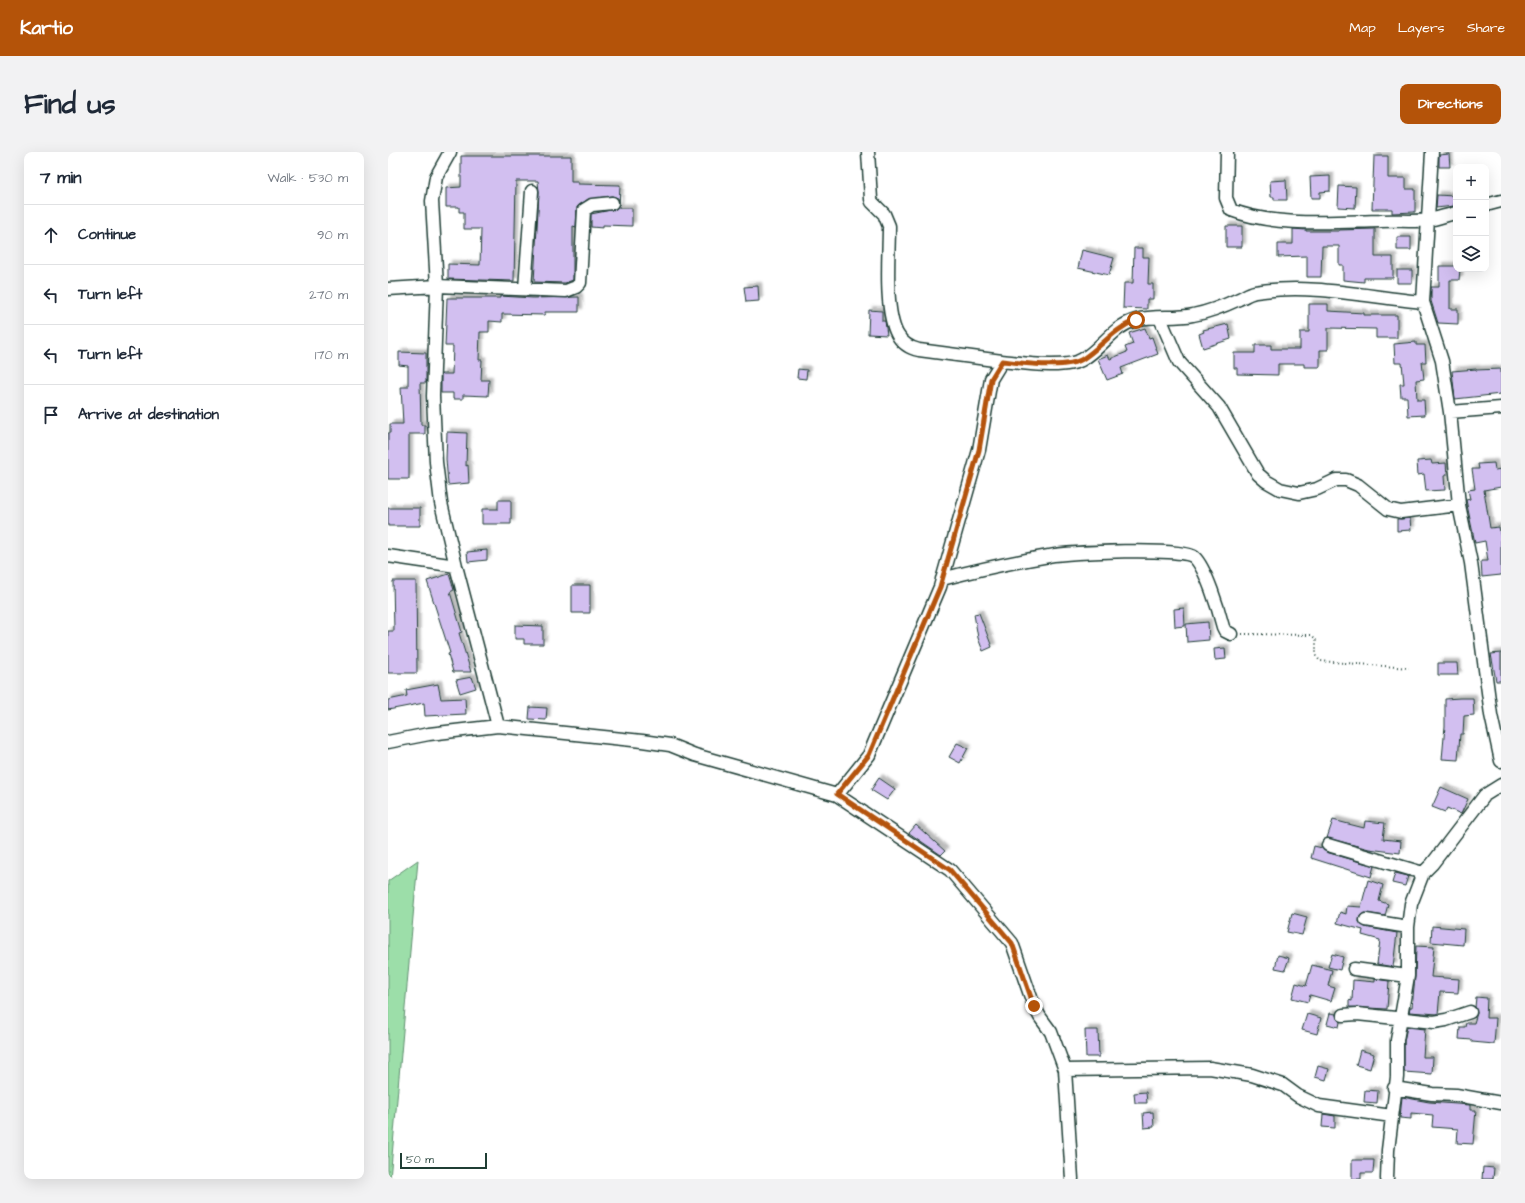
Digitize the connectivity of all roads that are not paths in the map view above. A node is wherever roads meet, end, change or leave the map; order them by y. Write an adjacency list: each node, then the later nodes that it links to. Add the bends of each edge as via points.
1 (450, 152): 11 (street, via 436,177 432,201)
2 (868, 152): 16 (street, via 872,202 884,214 889,226 889,302 902,342 914,349)
3 (1227, 152): 10 (street, via 1226,198 1231,210 1239,213 1287,220 1335,222)
4 (1432, 152): 10 (street)
5 (532, 191): 13 (street)
6 (1501, 201): 8 (street)
7 (612, 203): 13 (street, via 592,205 584,210 580,283 576,287 566,290)
8 (1489, 204)
9 (1453, 214): 10 (street)
10 (1429, 220): 14 (street)
11 (437, 286): 12 (street); 13 (street); 21 (street, via 433,396 436,462 441,503)
12 (388, 289)
13 (525, 289)
14 (1423, 302): 15 (street, via 1352,292 1289,288 1253,292 1198,314); 18 (street, via 1439,348)
15 (1160, 318): 16 (street, via 1136,320 1124,325 1077,362 1054,364); 19 (street, via 1179,362 1219,407 1258,474 1273,486 1307,492 1336,480 1346,480 1358,484 1394,511)
16 (1002, 361): 22 (street, via 991,379 979,450)
17 (1501, 408): 18 (street)
18 (1450, 412): 19 (street)
19 (1460, 505): 26 (street, via 1472,563 1491,715)
20 (388, 556): 21 (street)
21 (456, 566): 24 (street)
22 (942, 579): 23 (street, via 1051,555 1143,551 1183,553 1194,557 1205,576 1223,627); 28 (street, via 869,755)
23 (1231, 634)
24 (498, 726): 25 (street, via 429,734); 28 (street, via 670,745 695,755)
25 (388, 742)
26 (1501, 761)
27 (1501, 785): 30 (street, via 1485,795)
28 (837, 794): 38 (street, via 950,870 1005,934 1017,953 1034,1006 1051,1032)
29 (1328, 845): 30 (street)
30 (1423, 873): 32 (street, via 1411,904)
31 (1366, 920): 32 (street)
32 (1408, 928): 34 (street)
33 (1354, 969): 34 (street)
34 (1408, 976): 37 (street)
35 (1470, 1012): 37 (street, via 1434,1022)
36 (1343, 1016): 37 (street, via 1357,1014)
37 (1400, 1020): 39 (street, via 1397,1077)
38 (1065, 1070): 41 (street, via 1210,1068 1246,1074 1283,1085 1319,1106); 42 (street)
39 (1394, 1088): 40 (street); 41 (street)
40 (1501, 1103)
41 (1392, 1116): 43 (street)
42 (1072, 1179)
43 (1387, 1179)

